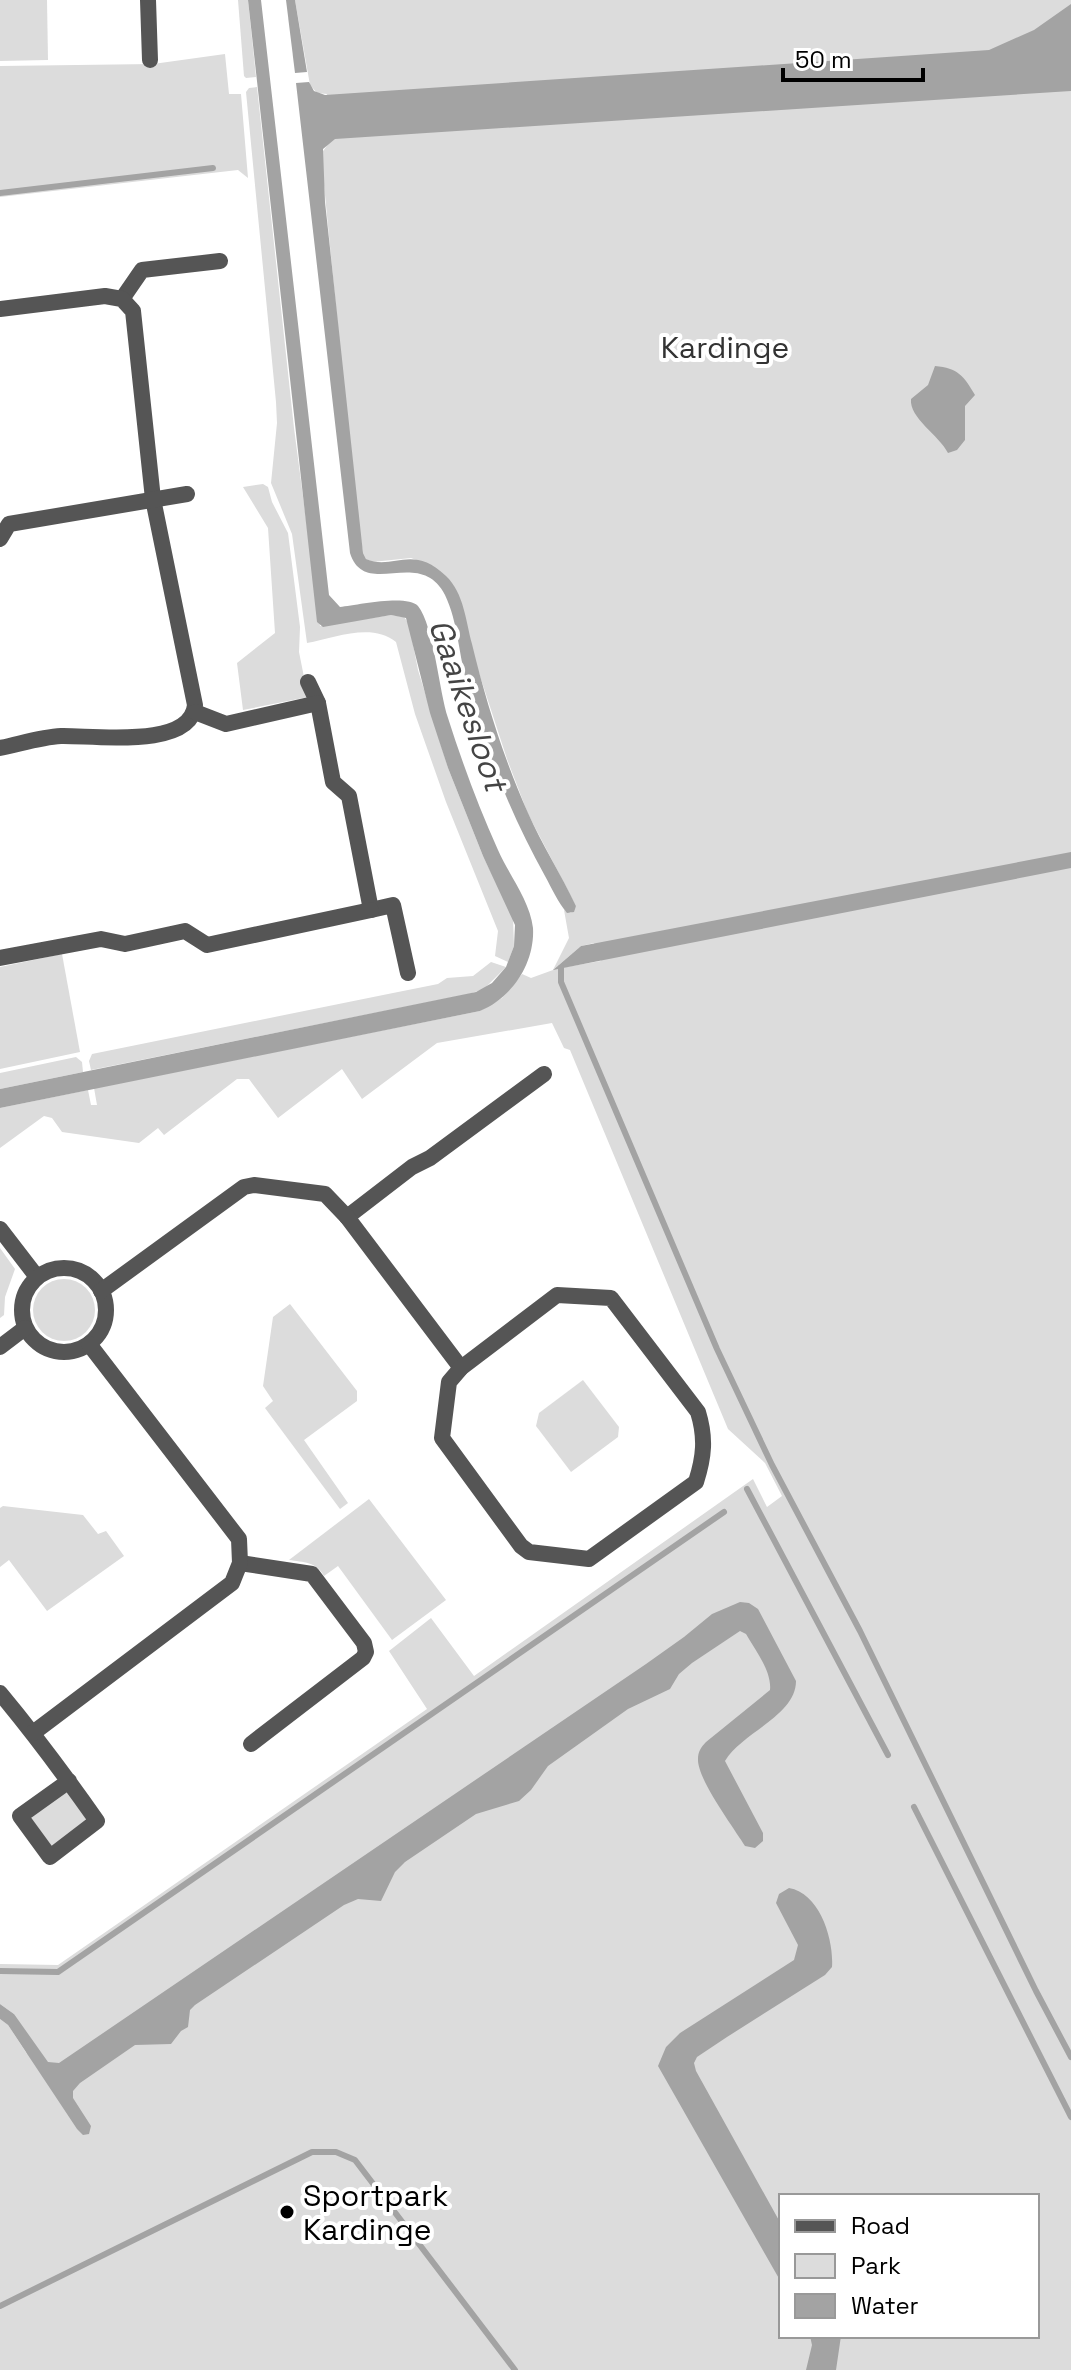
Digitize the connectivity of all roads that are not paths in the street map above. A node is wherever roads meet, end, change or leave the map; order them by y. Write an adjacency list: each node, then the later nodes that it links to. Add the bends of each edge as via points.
1 (148, 0): 2 (street)
2 (150, 60)
3 (220, 261): 4 (street, via 142,270)
4 (122, 299): 5 (street, via 105,296); 7 (street, via 133,311)
5 (0, 309)
6 (187, 494): 7 (street)
7 (153, 499): 8 (street); 11 (street)
8 (3, 527)
9 (308, 682): 10 (street)
10 (318, 703): 11 (street, via 226,724); 13 (street, via 333,782 349,796)
11 (195, 712): 12 (street, via 178,728 131,739 59,736)
12 (0, 748)
13 (371, 910): 14 (street, via 207,945 185,931 125,944 101,939); 15 (street, via 393,905)
14 (0, 958)
15 (408, 973)
16 (544, 1074): 17 (street)
17 (347, 1217): 20 (street, via 325,1194 244,1187); 24 (street)
18 (0, 1229): 19 (street)
19 (37, 1277): 20 (street, via 54,1269 73,1269 90,1277); 21 (street, via 22,1301)
20 (101, 1291): 22 (street, via 105,1320)
21 (25, 1328): 22 (street, via 48,1349 69,1352); 23 (street)
22 (89, 1344): 25 (street, via 239,1539)
23 (0, 1347)
24 (461, 1368): 24 (street, via 449,1382 442,1438 529,1552 589,1559 696,1482 705,1444 698,1412 611,1298 557,1295)
25 (240, 1563): 27 (street, via 232,1583); 28 (street, via 312,1574 366,1652)
26 (0, 1693): 27 (street)
27 (33, 1733): 29 (street)
28 (251, 1744)
29 (69, 1781): 29 (street, via 97,1821 50,1857 20,1816)

